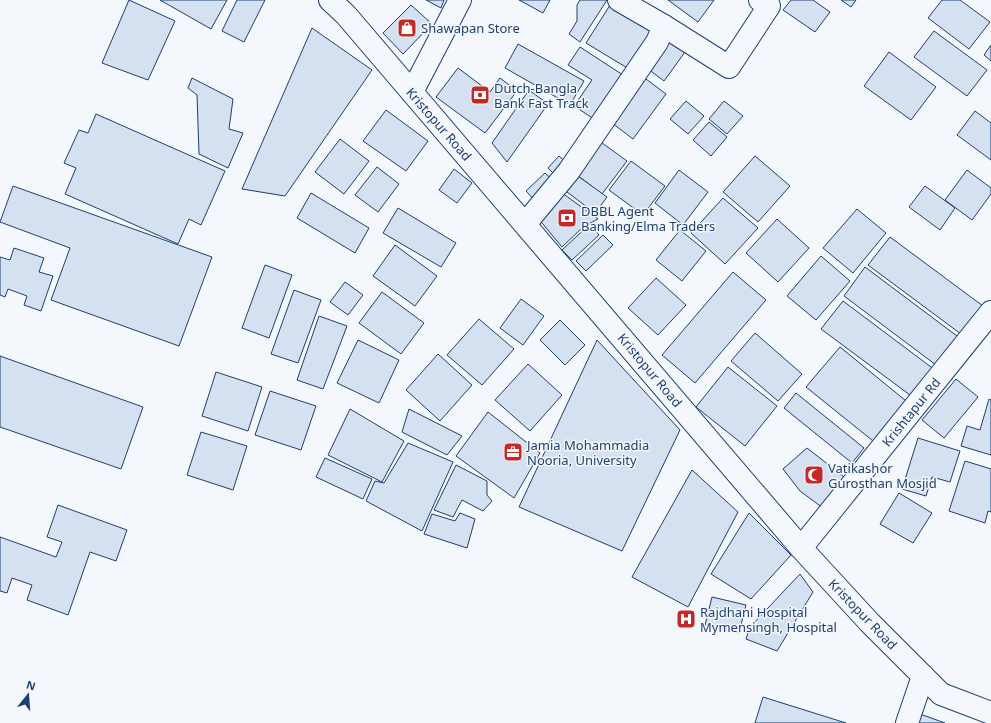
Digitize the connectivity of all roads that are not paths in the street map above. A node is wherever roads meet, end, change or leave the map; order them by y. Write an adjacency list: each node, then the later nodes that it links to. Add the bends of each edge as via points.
1 (330, 0): 6 (main road, Kristopur Road)
2 (460, 0): 6 (main road)
3 (619, 0): 5 (main road)
4 (760, 0): 5 (main road, via 769,6 729,67)
5 (664, 26): 7 (main road, via 657,42 569,170)
6 (412, 92): 7 (main road, Kristopur Road)
7 (525, 224): 9 (main road, Kristopur Road)
8 (991, 312): 9 (main road, Krishtapur Rd)
9 (801, 548): 10 (main road, Kristopur Road)
10 (923, 676): 11 (main road, Kristopur Road, via 941,694); 12 (main road)
11 (991, 713)
12 (907, 723)

